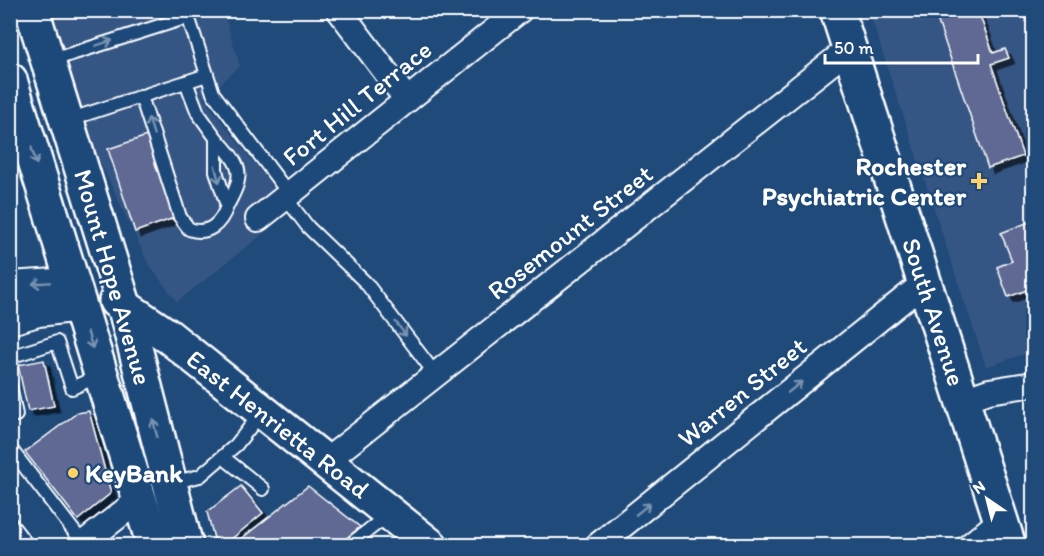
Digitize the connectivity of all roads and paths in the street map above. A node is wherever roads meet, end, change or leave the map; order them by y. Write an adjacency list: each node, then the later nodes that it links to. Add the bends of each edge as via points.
1 (32, 10): 7 (main road, Mount Hope Avenue)
2 (339, 10): 12 (street)
3 (520, 10): 12 (street, Fort Hill Terrace)
4 (837, 10): 6 (main road, South Avenue)
5 (187, 14): 7 (lane, one-way to 5); 8 (lane)
6 (850, 48): 18 (main road, South Avenue); 25 (street, Rosemount Street)
7 (48, 61): 13 (main road, Mount Hope Avenue)
8 (207, 75): 10 (lane); 15 (lane, via 221,107)
9 (10, 80): 20 (main road, Mount Hope Avenue, one-way to 20)
10 (186, 82): 11 (lane); 14 (lane, via 198,112)
11 (141, 96): 13 (lane); 16 (lane, one-way to 11, via 213,228 196,231 183,222)
12 (407, 100): 15 (street, Fort Hill Terrace)
13 (68, 120): 21 (main road, Mount Hope Avenue)
14 (216, 138): 16 (lane, one-way to 16, via 216,171); 16 (lane, via 234,158 240,173 237,189)
15 (287, 196): 17 (street, Fort Hill Terrace); 25 (lane, one-way to 25, via 308,227 366,283)
16 (227, 206)
17 (258, 219)
18 (924, 284): 28 (main road, South Avenue); 46 (street, Warren Street, one-way to 18)
19 (10, 287): 20 (street, one-way to 19)
20 (76, 294): 21 (main road); 22 (street); 24 (main road, Mount Hope Avenue, one-way to 24)
21 (124, 305): 29 (main road, East Henrietta Road); 34 (main road, Mount Hope Avenue, one-way to 21)
22 (10, 319)
23 (10, 357): 24 (lane, via 57,342 72,388)
24 (101, 374): 36 (main road, Mount Hope Avenue)
25 (436, 375): 33 (street, Rosemount Street)
26 (1034, 384): 28 (street, via 989,391)
27 (10, 385): 30 (lane)
28 (963, 400): 39 (main road, South Avenue)
29 (262, 412): 32 (lane); 33 (main road, East Henrietta Road)
30 (16, 415)
31 (10, 448): 40 (lane)
32 (223, 457): 34 (lane, via 200,477); 35 (lane)
33 (326, 461): 37 (main road, East Henrietta Road)
34 (170, 483): 43 (main road, Mount Hope Avenue)
35 (263, 489)
36 (140, 499): 40 (street); 42 (main road, Mount Hope Avenue)
37 (390, 513): 44 (lane); 45 (main road, East Henrietta Road)
38 (10, 524): 41 (lane)
39 (1005, 533): 47 (street)
40 (82, 544)
41 (28, 546)
42 (154, 546)
43 (186, 546)
44 (348, 546)
45 (431, 546)
46 (597, 546)
47 (969, 546)

